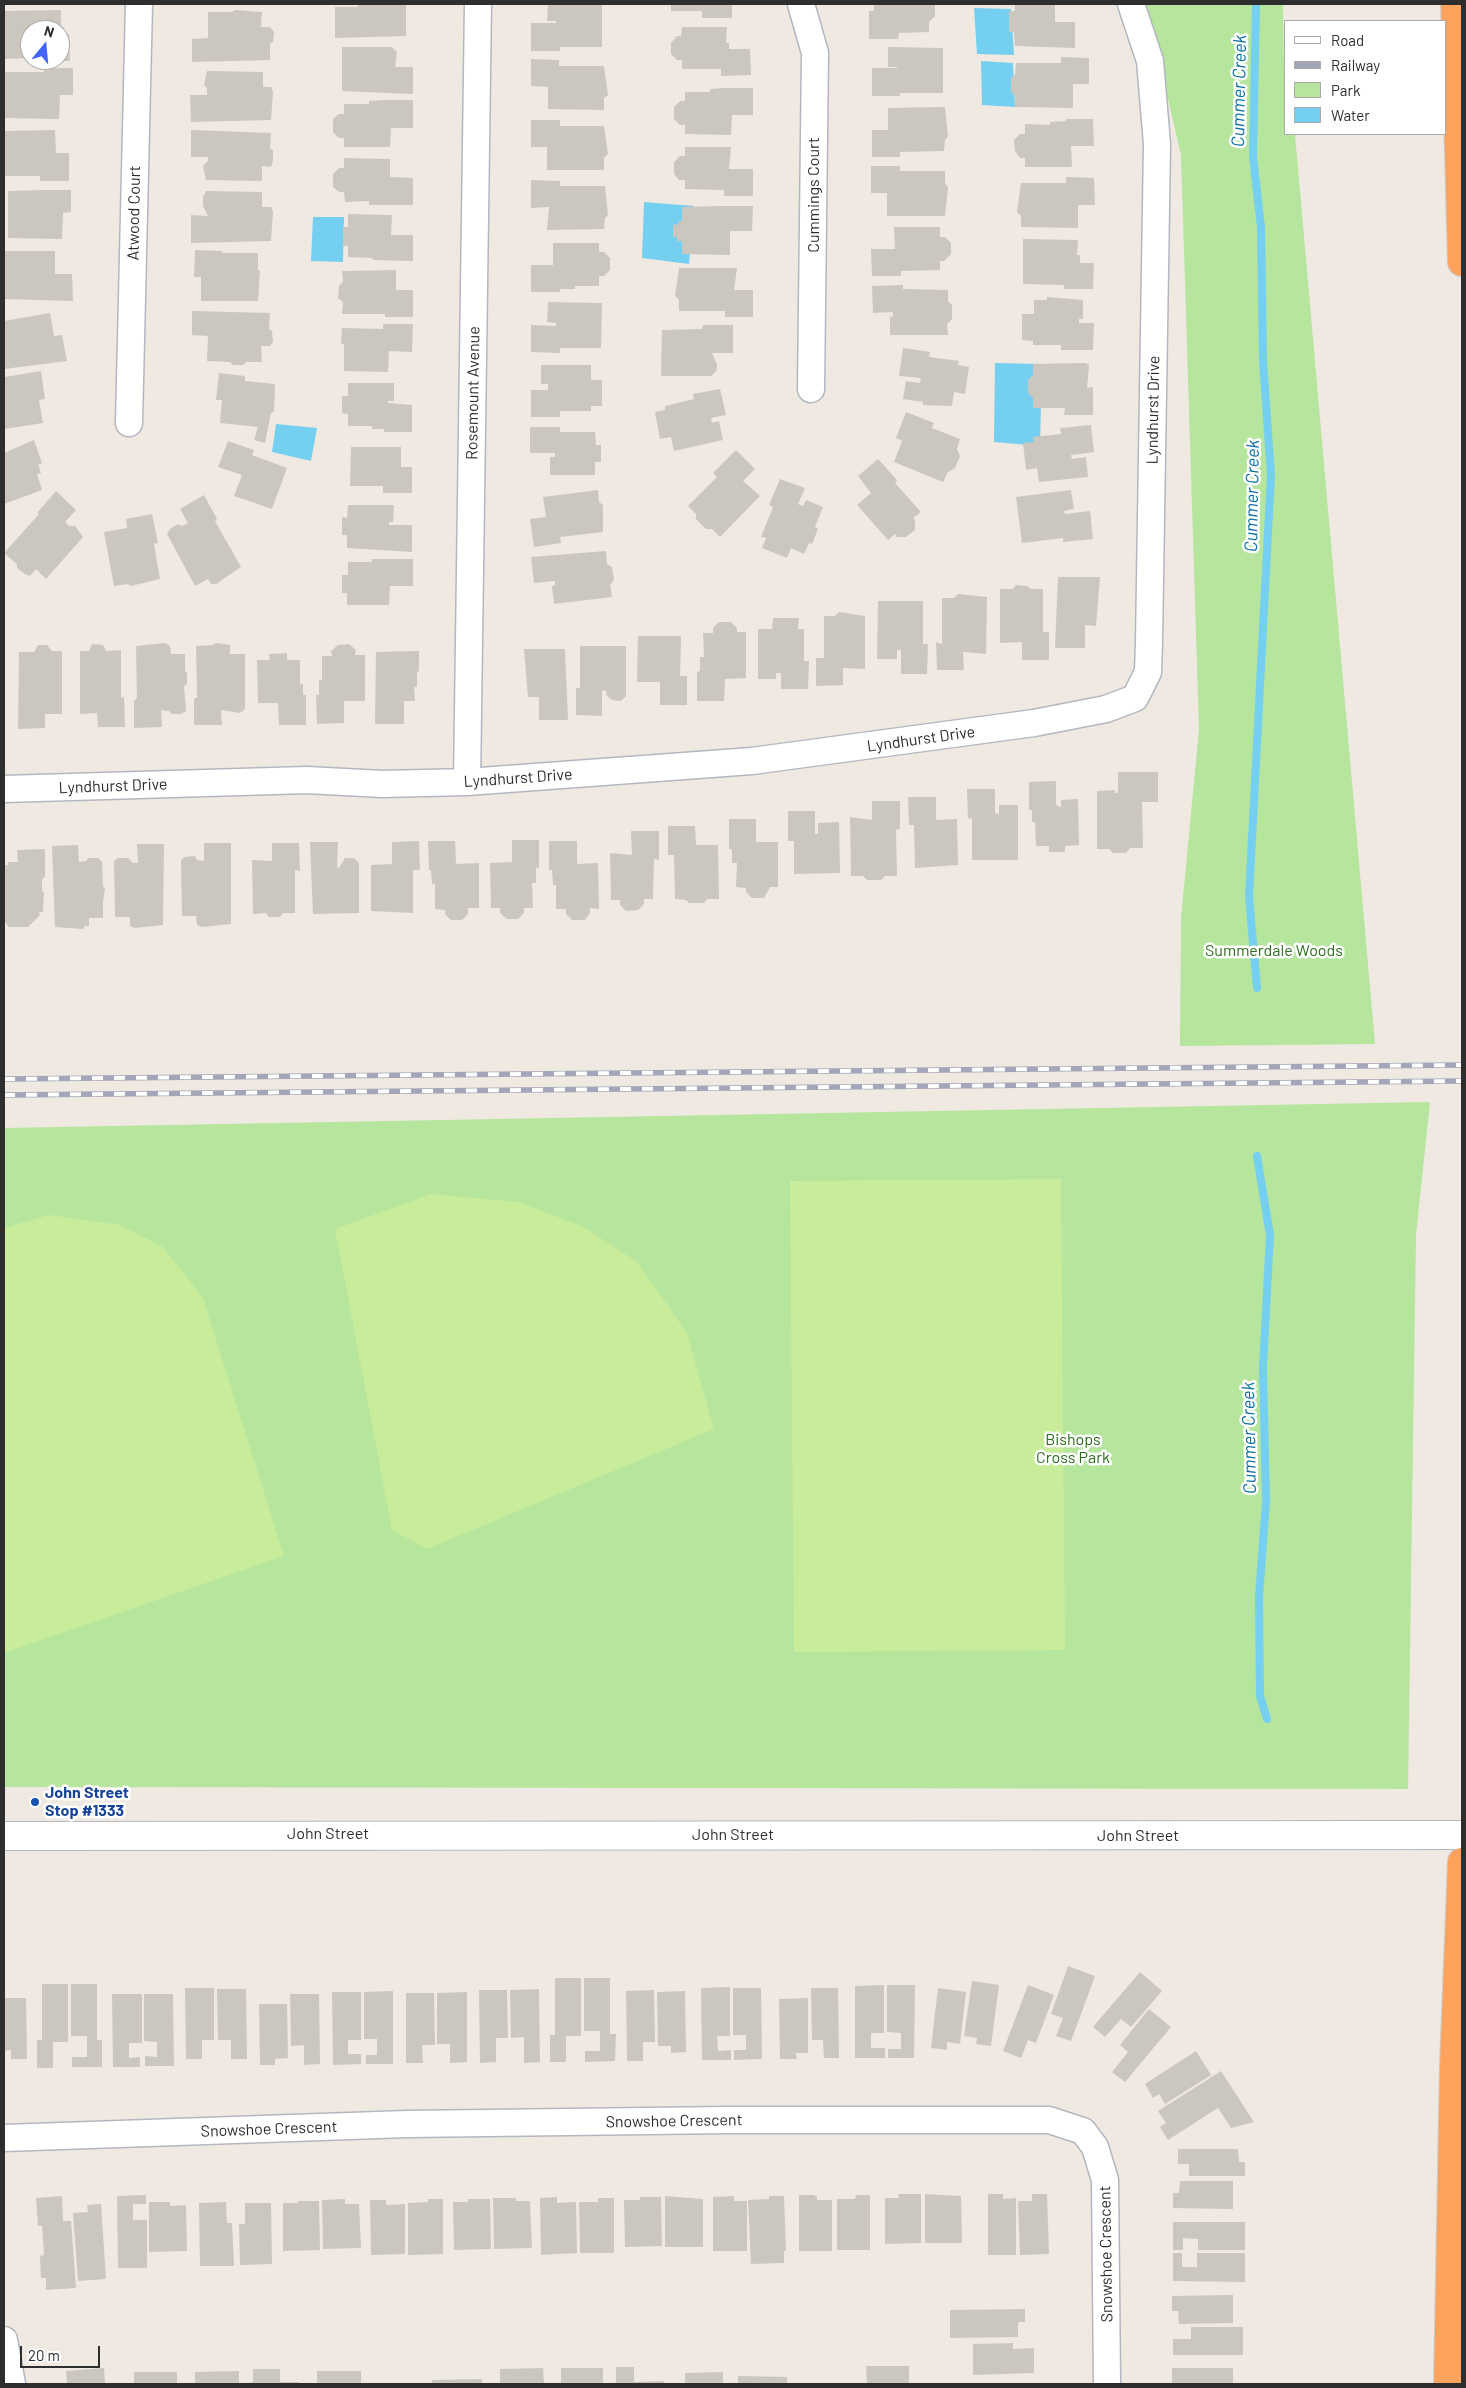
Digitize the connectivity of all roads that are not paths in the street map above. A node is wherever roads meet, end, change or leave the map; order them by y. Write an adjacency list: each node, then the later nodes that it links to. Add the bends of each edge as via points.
1 (139, 4): 8 (street, Atwood Court)
2 (478, 4): 9 (street, Rosemount Avenue)
3 (801, 4): 7 (street, Cummings Court, via 815,53)
4 (1131, 4): 9 (street, Lyndhurst Drive, via 1150,61 1157,144 1148,672 1135,698 1106,709 1034,723 752,761)
5 (1455, 4): 6 (highway)
6 (1462, 262)
7 (810, 389)
8 (129, 422)
9 (467, 782): 10 (street, Lyndhurst Drive, via 382,784 307,780)
10 (4, 789)
11 (1462, 1835): 12 (main road, John Street)
12 (4, 1836)
13 (1462, 1862): 18 (highway, via 1454,2066)
14 (4, 2138): 17 (street, Snowshoe Crescent, via 407,2124 1049,2120 1083,2131 1095,2147 1105,2180)
15 (4, 2340): 16 (street)
16 (12, 2384)
17 (1107, 2384)
18 (1448, 2384)

